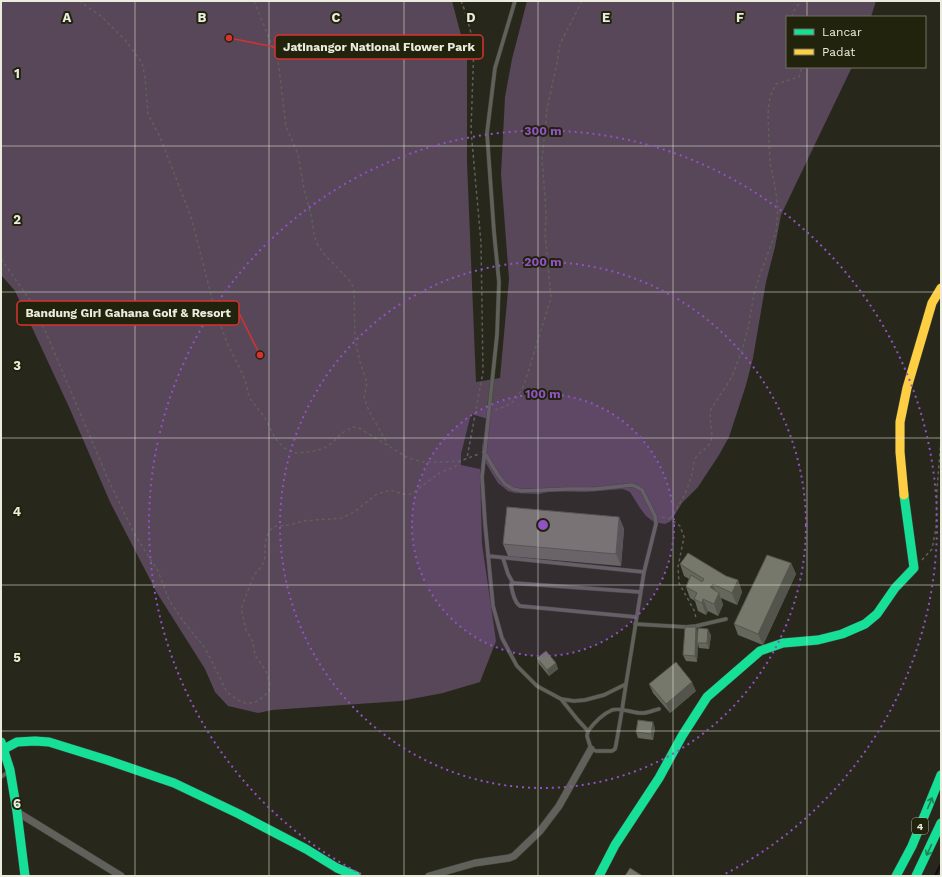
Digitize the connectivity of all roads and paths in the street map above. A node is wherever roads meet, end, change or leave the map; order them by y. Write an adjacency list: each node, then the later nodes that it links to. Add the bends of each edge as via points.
1 (79, 1): 13 (path, via 101,16 126,40 142,63 148,114 160,137 191,217 214,306 246,382 249,397 265,418 275,438 284,448 296,453 309,452 323,449 352,427 359,428)
2 (254, 1): 13 (path, via 278,60 286,127 298,154 314,235 318,246 354,288 355,340 367,383 364,398)
3 (461, 1): 15 (path, via 474,44 472,130 480,243 483,372)
4 (515, 1): 11 (lane, via 495,68 487,133 499,282 497,335)
5 (582, 1): 11 (path, via 560,44 547,109 542,160 551,298 520,394 514,402)
6 (801, 1): 7 (path)
7 (792, 16)
8 (802, 68): 18 (path, via 799,77 776,84 770,96 770,163 778,208 776,232 757,283 742,350 730,380 709,414 712,439 708,447 695,459 692,477 682,502)
9 (1, 259): 16 (path, via 30,300 44,328 108,479 135,535 158,571 169,600 205,648 227,692 238,700 245,703 254,702 269,691 266,671 246,630 242,606 254,575 262,566 270,530 276,526 304,521 342,518 377,494 390,490 407,495 441,472 455,467)
10 (941, 288): 21 (main road, via 932,303 907,388 900,422 900,452)
11 (489, 411): 14 (lane)
12 (941, 440): 21 (path, via 936,528 932,549)
13 (389, 447): 16 (path, via 408,458 423,462)
14 (484, 452): 15 (path); 17 (lane, via 505,484 513,489 595,489 632,485 642,490); 19 (lane, via 482,477)
15 (467, 458): 16 (path)
16 (460, 461)
17 (649, 506): 18 (path, via 658,515); 22 (lane, via 656,524)
18 (670, 519): 28 (path, via 680,526 684,537 678,582 695,612)
19 (488, 556): 20 (lane); 30 (lane, via 493,606 502,638 517,666 537,686)
20 (503, 558): 22 (lane); 23 (lane)
21 (914, 568): 45 (main road, via 895,588 877,614 865,624 842,634 818,640 783,643 760,651 707,697 659,778 615,844)
22 (644, 572): 24 (lane)
23 (513, 583): 24 (lane); 25 (lane, via 511,586 516,602 520,606)
24 (640, 592): 25 (lane)
25 (636, 617): 27 (lane)
26 (726, 618): 28 (lane)
27 (635, 624): 28 (lane); 29 (lane)
28 (696, 626)
29 (626, 684): 30 (lane, via 604,695 585,700); 32 (lane)
30 (561, 700): 33 (lane)
31 (659, 708): 32 (lane, via 645,714)
32 (622, 710): 33 (lane, via 613,710 597,720); 35 (lane, via 615,749 609,752)
33 (588, 731): 35 (lane)
34 (2, 745): 36 (main road); 43 (main road, via 17,742 49,742 174,783 240,814)
35 (591, 749): 44 (street, via 559,806 540,831 514,856 475,863)
36 (10, 770): 38 (lane); 39 (main road)
37 (941, 775): 46 (main road, 4, one-way to 37, via 912,846)
38 (1, 777)
39 (17, 812): 41 (main road); 42 (street)
40 (941, 823): 47 (main road, 4, one-way to 47)
41 (25, 876)
42 (121, 876)
43 (356, 876)
44 (429, 876)
45 (599, 876)
46 (896, 876)
47 (916, 876)

